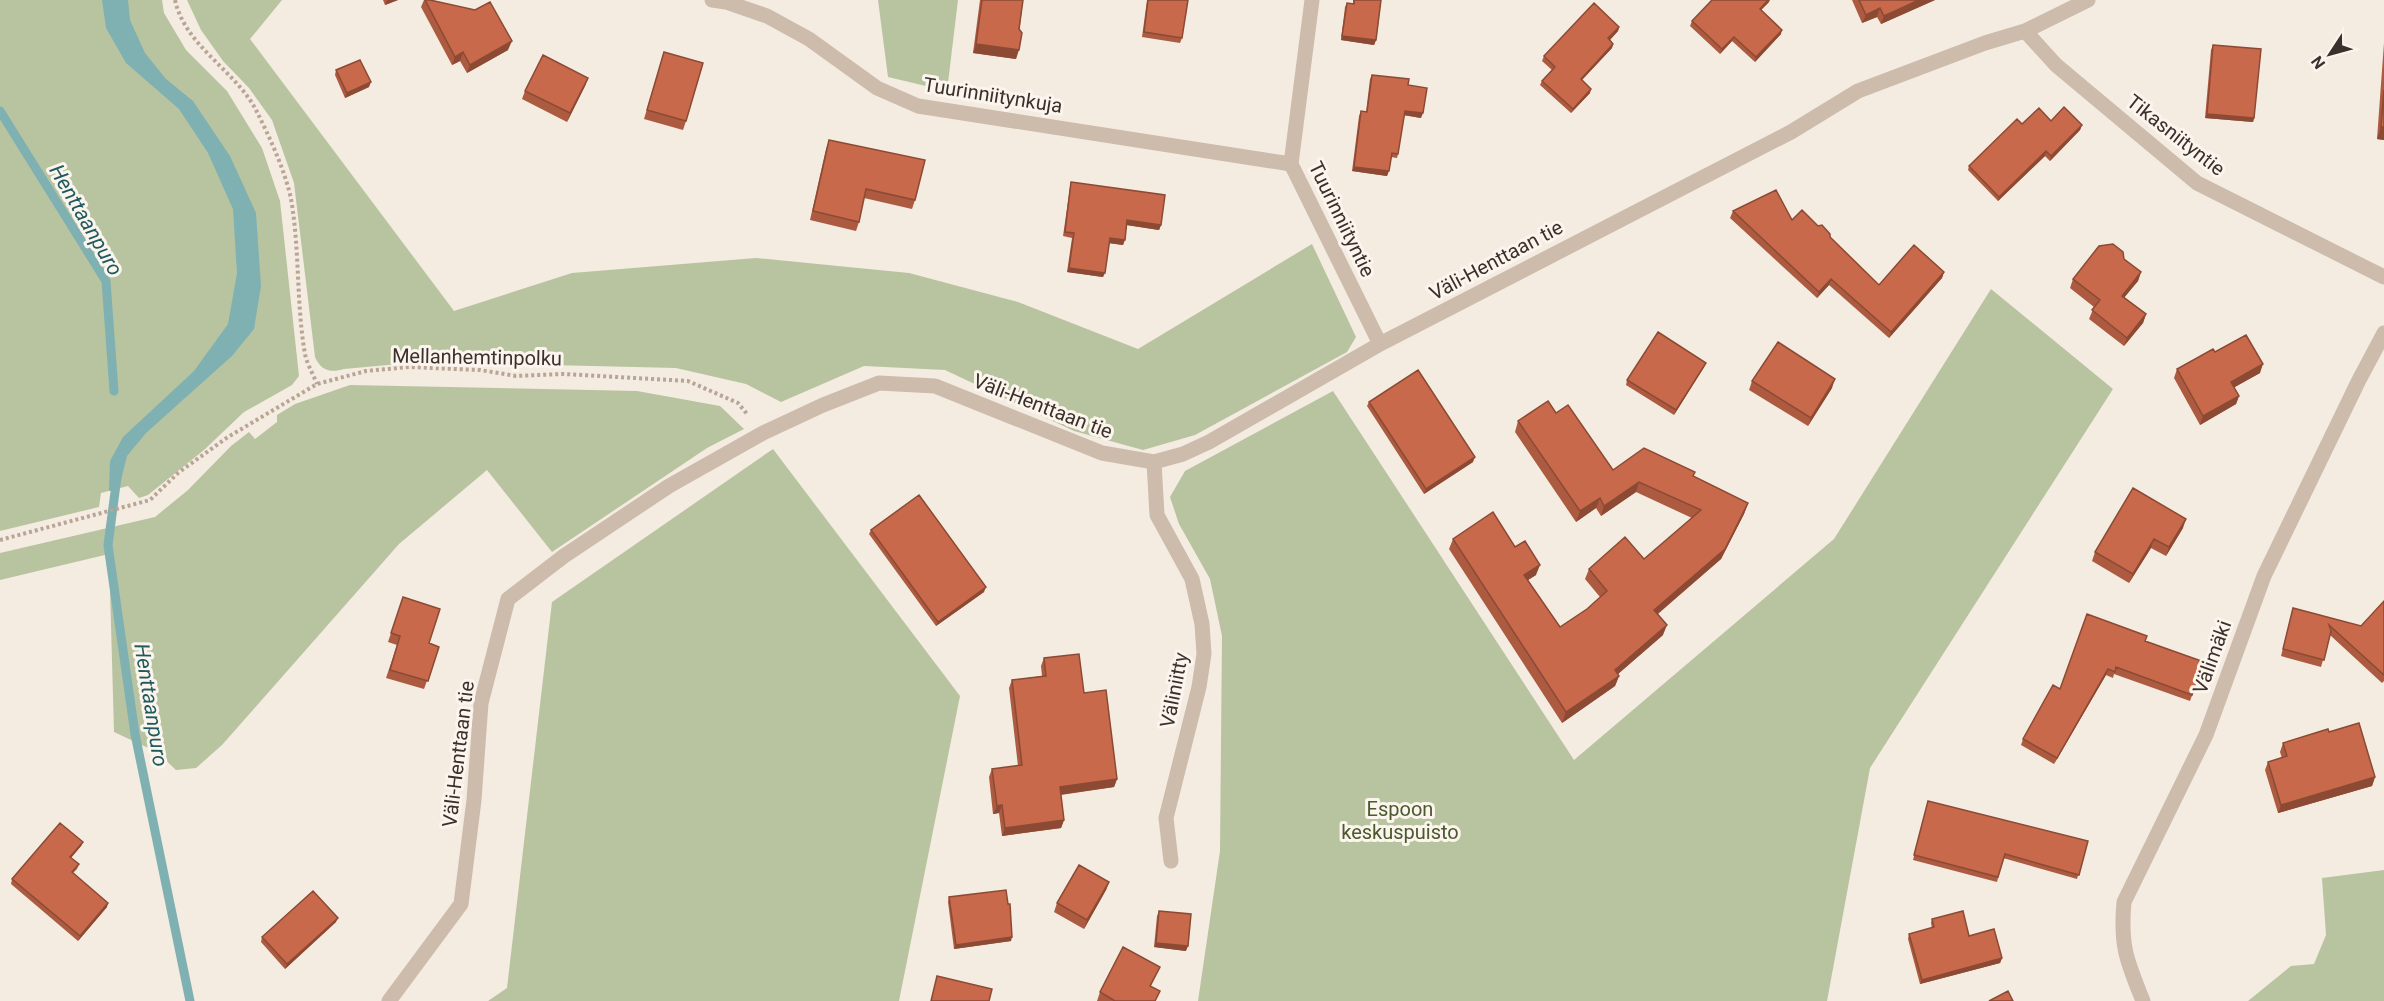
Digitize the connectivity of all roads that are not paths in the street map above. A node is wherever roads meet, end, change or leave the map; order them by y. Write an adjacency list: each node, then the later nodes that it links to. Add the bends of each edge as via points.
1 (712, 0): 5 (street, Tuurinniitynkuja, via 767,16 808,39 877,88 918,106)
2 (1312, 0): 5 (street, Tuurinniityntie)
3 (2088, 0): 4 (street, Väli-Henttaan tie)
4 (2025, 31): 6 (street, Tikasniityntie, via 2056,66 2197,183); 8 (street, Väli-Henttaan tie, via 1858,91 1791,132)
5 (1291, 164): 8 (street, Tuurinniityntie)
6 (2384, 277)
7 (2384, 333): 12 (street, Välimäki, via 2264,576 2206,735 2124,902 2121,929 2125,955)
8 (1380, 344): 9 (street, Väli-Henttaan tie, via 1209,442)
9 (1154, 462): 10 (street, Väliniitty, via 1157,515 1192,579 1204,654 1166,818); 11 (street, Väli-Henttaan tie, via 1102,453 935,386 879,383 763,433 669,486 564,556 508,599 481,703 461,904)
10 (1171, 861)
11 (389, 1001)
12 (2143, 1001)

